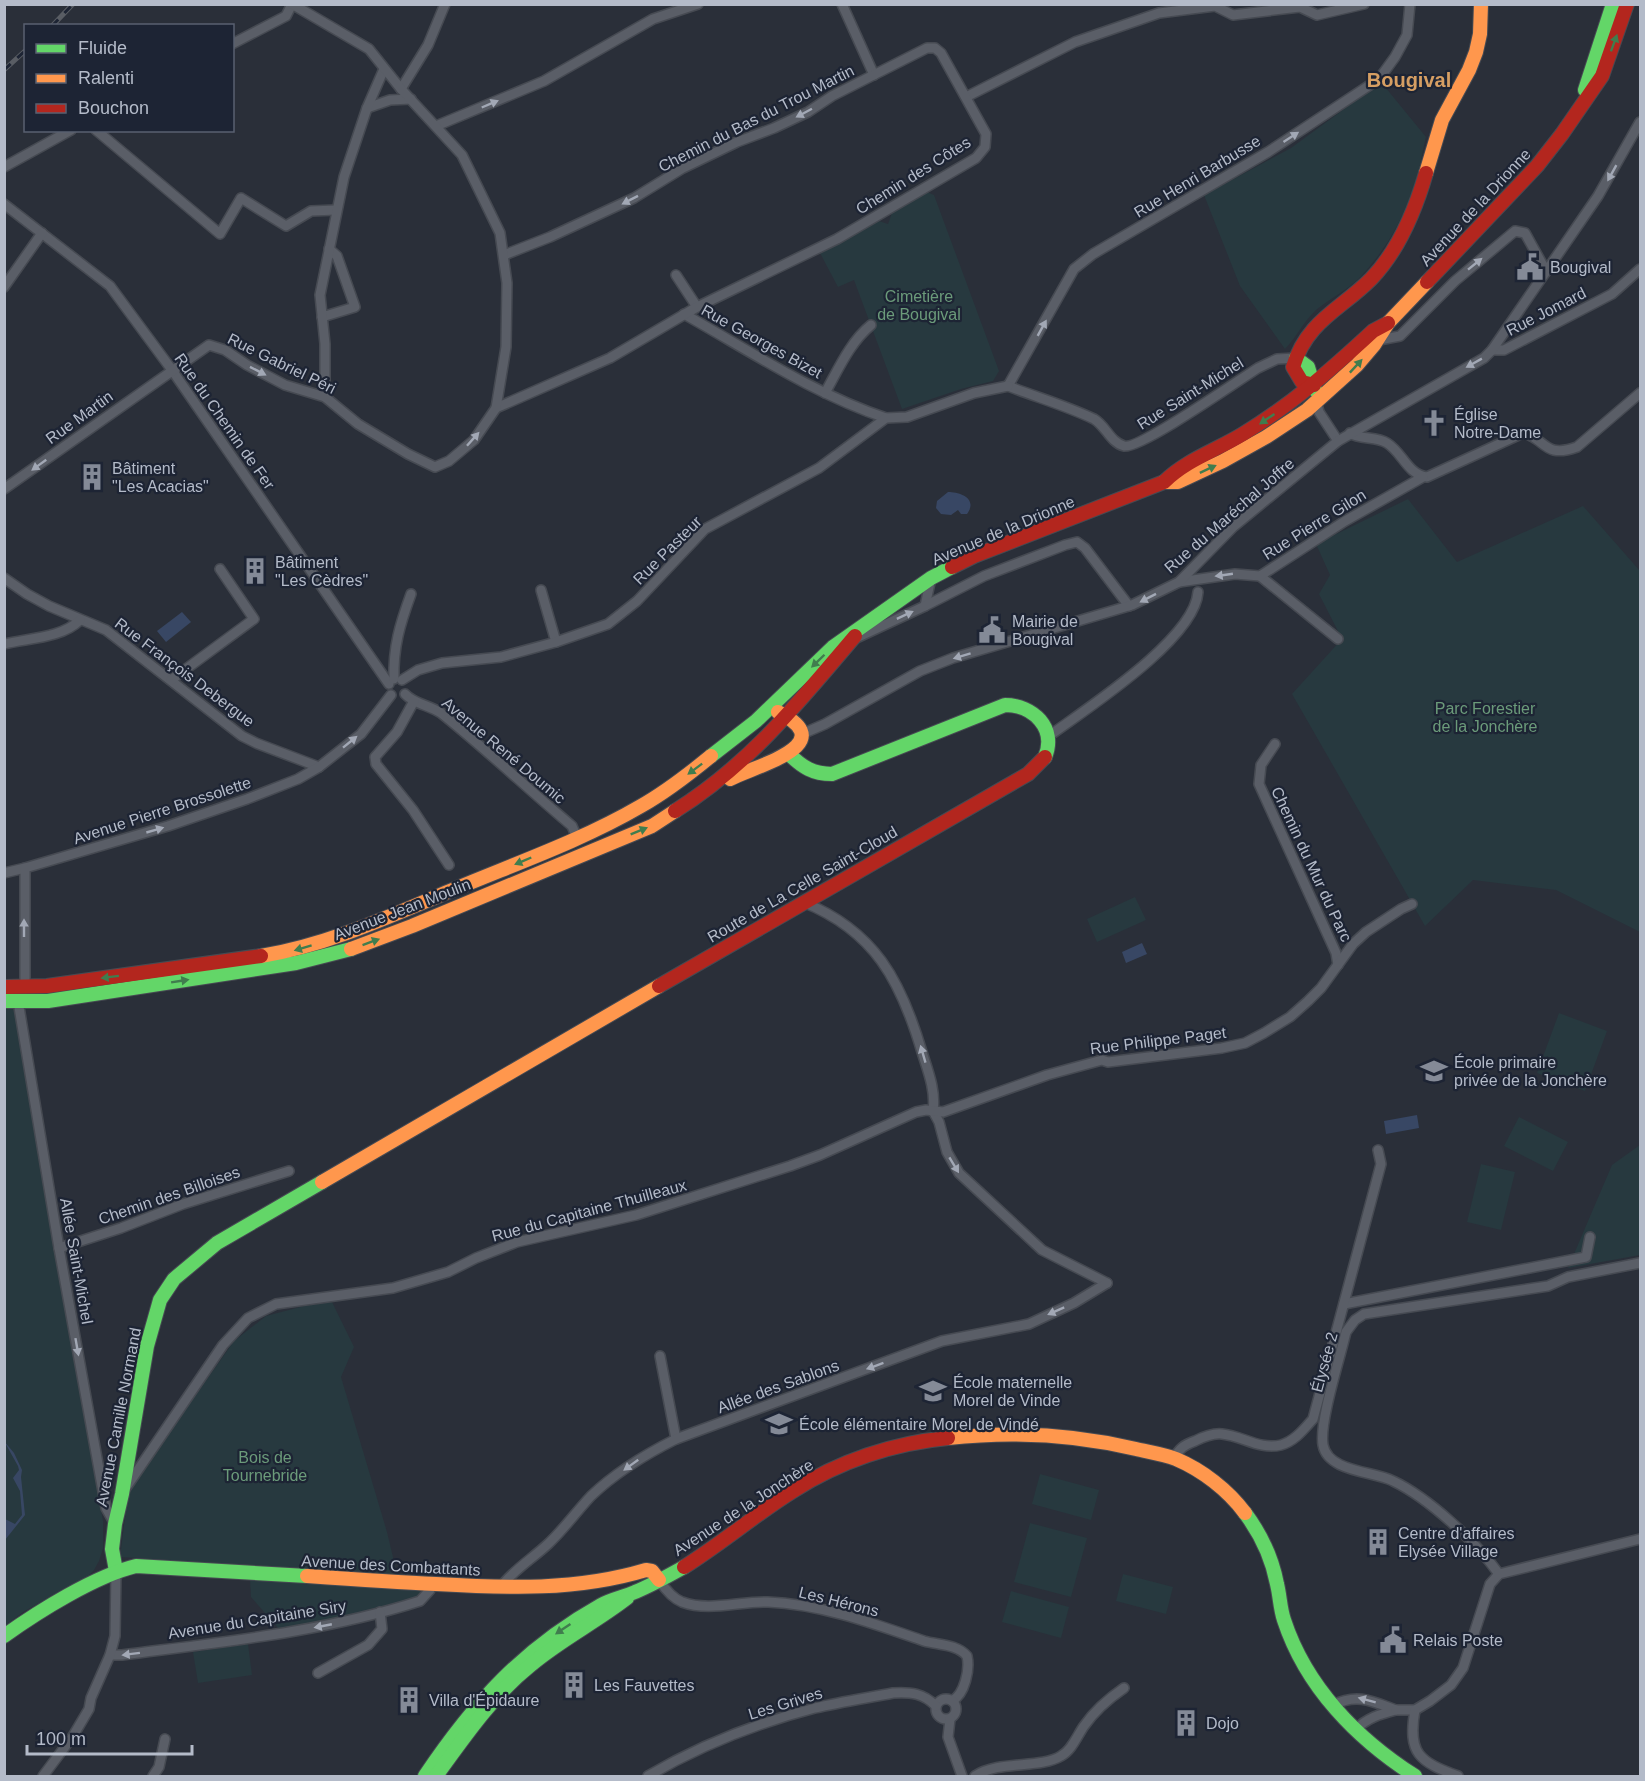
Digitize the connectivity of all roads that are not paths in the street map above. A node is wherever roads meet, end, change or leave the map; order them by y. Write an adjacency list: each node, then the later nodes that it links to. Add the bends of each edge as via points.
1 (445, 4): 14 (street, via 428,45)
2 (698, 4): 20 (street, one-way to 2, via 544,81 653,19)
3 (842, 4): 13 (street)
4 (1364, 4): 9 (street, via 1317,15 1300,7 1233,15 1215,6)
5 (1410, 4): 42 (street, Rue Henri Barbusse, one-way to 5, via 1074,269 1268,152 1378,79 1407,35)
6 (1481, 4): 40 (street, via 1477,54 1446,110 1409,220 1376,273 1312,328)
7 (1613, 4): 17 (street, Avenue de la Drionne)
8 (292, 5): 11 (street, via 286,16); 12 (street, via 369,49)
9 (1163, 8): 15 (street, via 1075,42)
10 (1627, 8): 17 (street, Avenue de la Drionne, one-way to 10, via 1602,75)
11 (234, 44)
12 (384, 69): 14 (street); 18 (street)
13 (874, 75): 15 (street, Chemin du Bas du Trou Martin, via 934,48 941,53); 28 (street, Chemin du Bas du Trou Martin, one-way to 28, via 808,112 683,168 634,198)
14 (401, 89): 16 (street)
15 (966, 97): 33 (street, Chemin des Côtes, via 986,134 985,147 976,158 837,239)
16 (411, 99): 18 (street, via 390,100); 20 (street)
17 (1580, 106): 36 (street, Avenue de la Drionne, via 1537,166)
18 (367, 108): 25 (street)
19 (1641, 122): 30 (street, one-way to 30, via 1599,196)
20 (436, 126): 28 (street, via 462,155 500,233)
21 (67, 132): 23 (street)
22 (98, 132): 25 (street, via 220,234 241,198 286,226 311,211)
23 (4, 167)
24 (4, 204): 26 (street, Rue du Chemin de Fer)
25 (336, 210): 27 (street)
26 (42, 233): 32 (street); 41 (street, Rue du Chemin de Fer, via 110,286)
27 (329, 249): 35 (street, via 320,295); 35 (street, via 337,255 355,307)
28 (504, 255): 48 (street, via 506,347)
29 (1641, 269): 39 (street, Rue Jomard, via 1612,294 1504,350)
30 (1546, 271): 38 (street, one-way to 30, via 1400,336 1455,281 1515,231 1525,233); 39 (street)
31 (676, 275): 33 (street)
32 (4, 288)
33 (697, 307): 34 (street, Chemin des Côtes)
34 (684, 314): 44 (street, Rue Georges Bizet); 48 (street, Chemin des Côtes, via 610,358)
35 (322, 317): 46 (street)
36 (1388, 323): 38 (street, Avenue de la Drionne); 43 (street, Avenue de la Drionne, via 1373,331)
37 (871, 325): 44 (street, Rue Georges Bizet, via 851,348)
38 (1379, 340): 47 (street, Avenue de la Drionne, one-way to 38)
39 (1492, 350): 50 (street, Rue du Maréchal Joffre, one-way to 50)
40 (1296, 358): 42 (street, Rue Saint-Michel, via 1258,368 1156,434 1126,447 1115,442 1096,420); 43 (street, via 1304,361)
41 (172, 369): 46 (street, Rue Gabriel Péri, one-way to 46, via 209,345 225,350 285,385); 54 (street, Rue Martin, one-way to 54); 72 (street, Rue du Chemin de Fer)
42 (1010, 383): 49 (street, Rue Pasteur, via 907,417)
43 (1314, 385): 47 (street); 53 (street, Avenue de la Drionne, one-way to 53, via 1265,421 1174,472)
44 (825, 393): 49 (street, Rue Georges Bizet)
45 (1641, 393): 52 (street, Rue Pierre Gilon, via 1577,447 1550,449 1522,433)
46 (325, 397): 48 (street, Rue Gabriel Péri, one-way to 48, via 358,424 435,467 474,440)
47 (1317, 404): 51 (street); 53 (street, Avenue de la Drionne, one-way to 47, via 1178,483 1233,456)
48 (496, 408)
49 (886, 418): 69 (street, Rue Pasteur, via 819,468 705,529 637,601 608,624)
50 (1350, 432): 51 (street, Rue du Maréchal Joffre); 52 (street, via 1388,443 1412,471)
51 (1338, 441): 59 (street, Rue du Maréchal Joffre, via 1233,528)
52 (1423, 477): 56 (street, Rue Pierre Gilon, via 1344,521)
53 (1164, 482): 58 (street, Avenue de la Drionne, via 974,556)
54 (4, 489)
55 (220, 568): 71 (street, via 254,618)
56 (1260, 576): 59 (street, Rue Pierre Gilon, one-way to 59, via 1235,574); 67 (street)
57 (4, 578): 65 (street, Rue François Debergue)
58 (931, 578): 63 (street); 66 (street, Avenue de la Drionne)
59 (1179, 582): 64 (street, Rue du Maréchal Joffre, one-way to 64)
60 (541, 590): 69 (street)
61 (1198, 592): 81 (street, via 1184,623 1160,650)
62 (411, 594): 72 (street, via 398,629 393,662)
63 (925, 606): 64 (street, via 984,576 1077,542); 68 (street, one-way to 63)
64 (1129, 606): 78 (street, Rue du Maréchal Joffre, one-way to 78, via 953,658 920,671 825,724)
65 (80, 620): 70 (street, via 64,631); 71 (street, Rue François Debergue, via 106,630)
66 (865, 625): 68 (street, Avenue de la Drionne); 76 (street, Avenue de la Drionne, one-way to 76, via 833,647)
67 (1338, 639)
68 (852, 640): 78 (street, Avenue de la Drionne, via 800,701)
69 (556, 642): 72 (street, Rue Pasteur, via 501,657 441,663)
70 (4, 644)
71 (171, 680): 86 (street, Rue François Debergue, via 242,736)
72 (395, 681): 73 (street); 74 (street, via 406,686)
73 (391, 694): 74 (street); 86 (street, Avenue Pierre Brossolette, one-way to 73, via 361,734)
74 (405, 694): 75 (street, Avenue René Doumic)
75 (414, 701): 88 (street, Avenue René Doumic, via 430,706 463,732 572,826); 89 (street, via 397,732 375,757 376,764 413,810)
76 (770, 707): 77 (street, Avenue de la Drionne); 78 (street)
77 (756, 721): 79 (street, Avenue Jean Moulin)
78 (794, 724): 80 (street, Avenue de la Drionne); 84 (street, via 797,745)
79 (742, 733): 83 (street); 88 (street, Avenue Jean Moulin, one-way to 88, via 641,806)
80 (770, 733): 83 (street, Avenue Jean Moulin)
81 (1049, 736): 84 (street, via 1036,716 1015,704 832,774 811,772); 92 (street, Route de La Celle Saint-Cloud, via 1047,756 1028,774)
82 (1275, 744): 94 (street, Chemin du Mur du Parc, via 1261,765 1258,784 1336,953)
83 (756, 748): 85 (street); 87 (street, Avenue Jean Moulin)
84 (789, 754): 85 (street)
85 (769, 763): 87 (street, via 741,772)
86 (319, 767): 90 (street, Avenue Pierre Brossolette, one-way to 86, via 168,826 273,789)
87 (707, 791): 97 (street, Avenue Jean Moulin, one-way to 87, via 48,1001 265,968 354,948 652,826)
88 (577, 838): 95 (street, Avenue Jean Moulin, one-way to 95, via 349,933 292,951)
89 (448, 865)
90 (25, 868): 91 (street, Avenue Pierre Brossolette); 95 (street, one-way to 90)
91 (4, 873)
92 (803, 902): 98 (street, one-way to 92, via 930,1077 909,1009 884,962 849,928); 101 (street, Route de La Celle Saint-Cloud)
93 (1412, 904): 94 (street, Rue Philippe Paget, via 1366,932)
94 (1338, 965): 98 (street, Rue Philippe Paget, via 1299,1009 1245,1043 1102,1060 950,1110)
95 (25, 986): 96 (street, Avenue Jean Moulin)
96 (4, 987)
97 (11, 1001): 103 (street, Allée Saint-Michel)
98 (933, 1111): 107 (street, Allée des Sablons, one-way to 107, via 959,1173 1042,1250 1107,1283 1029,1324 942,1341); 109 (street, Rue du Capitaine Thuilleaux, via 916,1113 820,1155 746,1181 636,1215 518,1242 448,1272 407,1284 276,1304 261,1311 237,1328 223,1345)
99 (1378, 1150): 105 (street, via 1381,1164)
100 (289, 1171): 103 (street, Chemin des Billoises)
101 (298, 1197): 109 (street, Avenue Camille Normand, via 196,1259 160,1300 147,1346)
102 (1590, 1237): 105 (street, via 1586,1257)
103 (59, 1248): 110 (street, Allée Saint-Michel, one-way to 110, via 106,1508)
104 (1641, 1263): 113 (street, Élysée 2, via 1568,1277 1548,1286 1364,1314 1346,1332 1324,1425 1327,1454 1341,1466 1391,1479 1418,1495)
105 (1344, 1304): 108 (street, via 1313,1419 1301,1432 1283,1444 1263,1446 1221,1434 1204,1437 1180,1448)
106 (660, 1356): 107 (street)
107 (676, 1439): 116 (street, Allée des Sablons, one-way to 116, via 639,1460 592,1495 563,1530)
108 (1174, 1458): 114 (street, Avenue de la Jonchère, via 1103,1441 1033,1435 994,1434 911,1442 817,1476 701,1557); 124 (street, Avenue de la Jonchère, via 1227,1493 1256,1529 1272,1566 1284,1620 1296,1650)
109 (122, 1494): 110 (street, Avenue Camille Normand)
110 (115, 1524): 112 (street, Avenue Camille Normand, via 112,1549)
111 (1641, 1539): 113 (street)
112 (116, 1571): 115 (street, Avenue des Combattants, via 136,1566); 119 (street); 120 (street)
113 (1499, 1574): 127 (street, via 1490,1584 1463,1668 1451,1684)
114 (659, 1580): 116 (street, Avenue des Combattants, via 646,1570 590,1585); 117 (street, Avenue de la Jonchère); 123 (street, Les Hérons, via 665,1590 683,1602 711,1607 758,1602 795,1605 955,1648 967,1656 968,1665 961,1693)
115 (430, 1584): 116 (street, Avenue des Combattants); 118 (street, Avenue du Capitaine Siry, via 430,1590 420,1601)
116 (500, 1587)
117 (633, 1593): 133 (street, Avenue de la Jonchère, one-way to 133, via 588,1612 515,1663 453,1733); 134 (street, Avenue de la Jonchère, via 522,1672 470,1729)
118 (380, 1612): 120 (street, Avenue du Capitaine Siry, one-way to 120, via 275,1635); 121 (street, via 382,1629 368,1645)
119 (4, 1636)
120 (111, 1655): 131 (street, via 88,1709)
121 (318, 1673)
122 (1125, 1688): 137 (street, via 1097,1709 1061,1757 1001,1767)
123 (952, 1701): 125 (street, via 941,1700); 128 (street, via 956,1710)
124 (1333, 1705): 126 (street, one-way to 124, via 1356,1697); 129 (street, Avenue de la Jonchère)
125 (936, 1706): 128 (street, via 939,1716); 135 (street, Les Grives, via 924,1696 893,1693 816,1708 683,1756)
126 (1396, 1710): 127 (street); 129 (street, via 1374,1716)
127 (1415, 1710): 139 (street, via 1414,1743 1421,1759)
128 (950, 1719): 136 (street, via 948,1737)
129 (1355, 1730): 138 (street, Avenue de la Jonchère)
130 (165, 1739): 132 (street)
131 (43, 1776)
132 (153, 1776)
133 (425, 1776)
134 (436, 1776)
135 (648, 1776)
136 (962, 1776)
137 (975, 1776)
138 (1415, 1776)
139 (1458, 1776)

